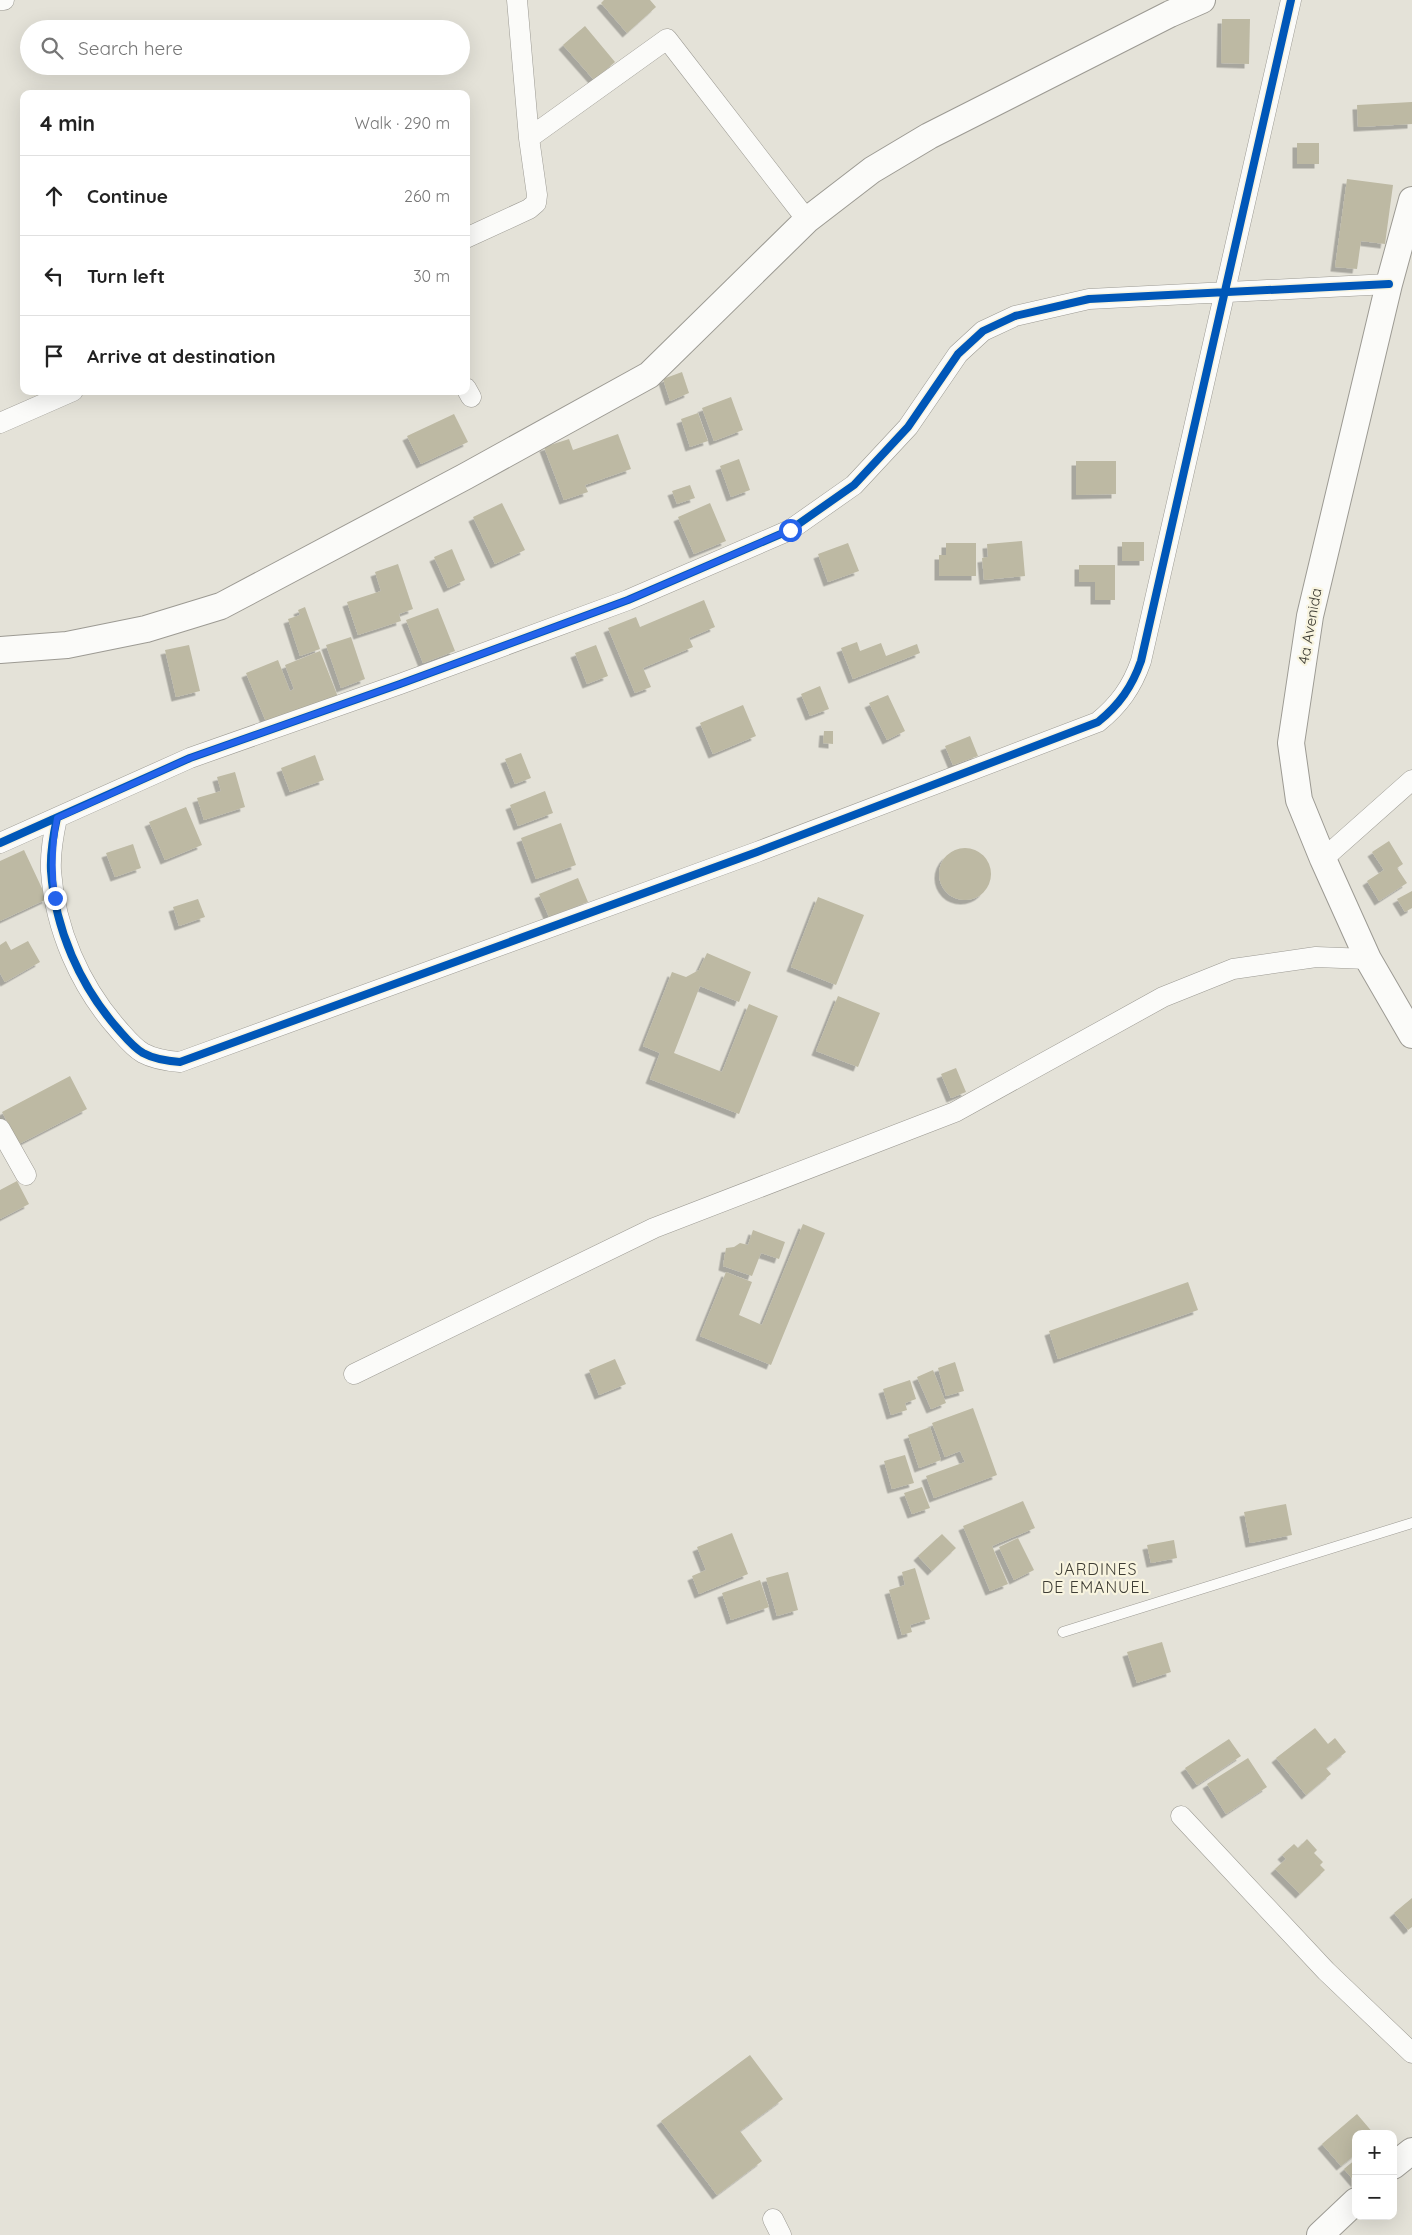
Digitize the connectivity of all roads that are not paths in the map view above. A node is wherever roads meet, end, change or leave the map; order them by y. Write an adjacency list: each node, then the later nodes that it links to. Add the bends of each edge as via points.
1 (0, 0): 2 (street)
2 (4, 0)
3 (517, 0): 6 (street)
4 (1202, 0): 8 (street, via 929,136 872,170)
5 (1291, 0): 11 (street)
6 (528, 138): 8 (street, via 667,39); 9 (street, via 536,203)
7 (1412, 200): 10 (street, 4a Avenida)
8 (806, 220): 14 (street, via 649,375 457,481 221,606 146,629 67,645)
9 (470, 236)
10 (1389, 284): 11 (street); 18 (street, 4a Avenida, via 1310,616 1291,743 1299,800)
11 (1224, 293): 16 (street, via 1089,299 1015,316 983,331 958,354 908,427 854,485 790,530 628,600 190,758); 16 (street, via 1141,661 1127,692 1098,722 757,852 180,1062 154,1058 135,1047 110,1020 81,976 61,925 55,898 52,852)
12 (64, 395): 13 (street)
13 (0, 422)
14 (0, 650)
15 (1412, 780): 18 (street)
16 (57, 818): 17 (street)
17 (0, 844)
18 (1323, 859): 19 (street, 4a Avenida)
19 (1368, 959): 20 (street, 4a Avenida); 23 (street, via 1316,957 1233,969 1163,997 955,1112 654,1228)
20 (1412, 1035)
21 (0, 1129): 22 (street)
22 (26, 1175)
23 (354, 1374)
24 (1412, 1523): 25 (lane)
25 (1063, 1632)
26 (1182, 1816): 27 (street, via 1326,1971)
27 (1412, 2053)
28 (1412, 2151): 29 (street)
29 (1397, 2163)
30 (1352, 2205): 31 (street)
31 (1320, 2235)

